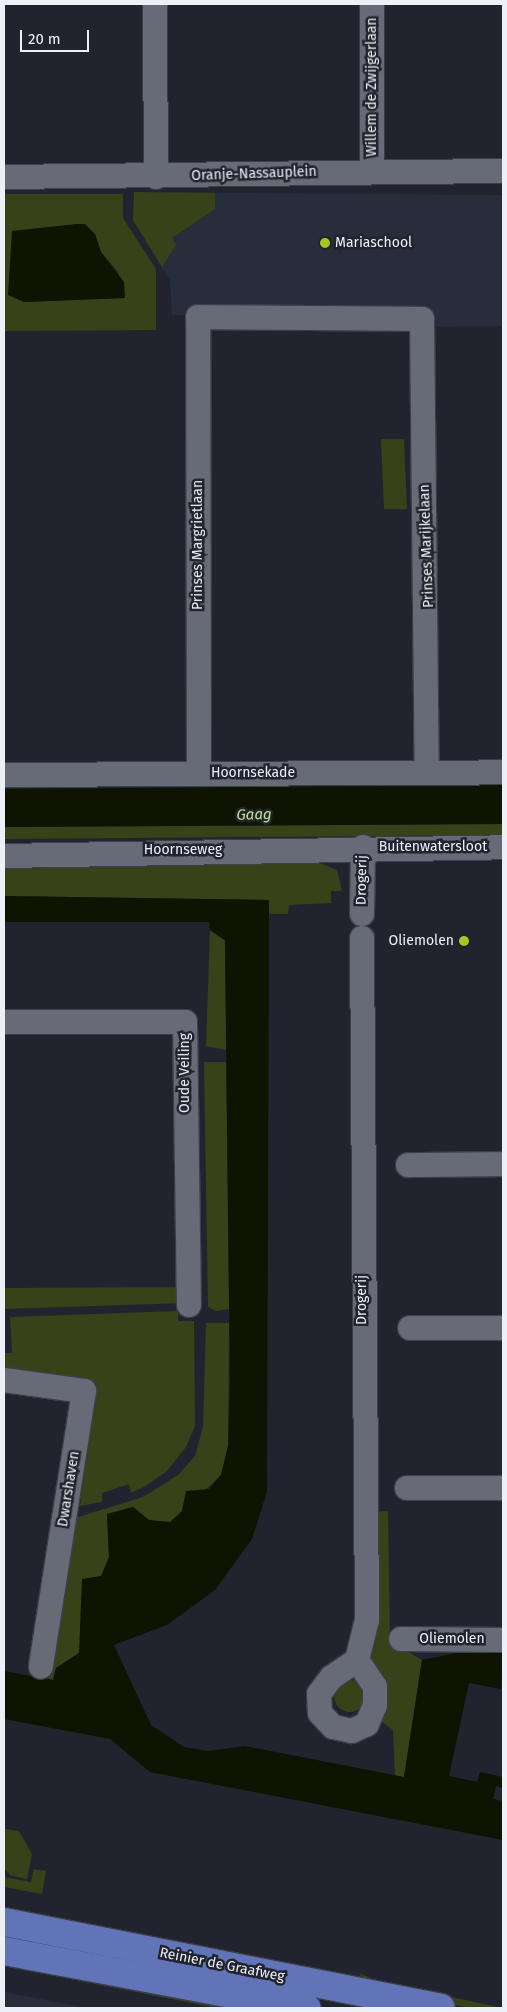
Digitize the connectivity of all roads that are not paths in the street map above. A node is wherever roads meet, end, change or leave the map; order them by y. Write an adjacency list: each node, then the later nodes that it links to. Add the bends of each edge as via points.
1 (155, 4): 6 (street)
2 (372, 4): 3 (street, Willem de Zwijgerlaan)
3 (372, 170): 4 (street, Oranje-Nassauplein); 6 (street, Oranje-Nassauplein)
4 (503, 171)
5 (4, 177): 6 (street, Oranje-Nassauplein)
6 (156, 177)
7 (198, 317): 8 (street, Prinses Marijkelaan, via 422,319); 11 (street, Prinses Margrietlaan)
8 (427, 772): 9 (street, Hoornsekade); 11 (street, Hoornsekade)
9 (503, 772)
10 (4, 774): 11 (street, Hoornsekade)
11 (199, 774)
12 (363, 847): 13 (street, Buitenwatersloot); 14 (street, Hoornseweg); 15 (street, Drogerij)
13 (503, 847)
14 (4, 856)
15 (362, 914)
16 (362, 938): 28 (street, Drogerij, via 367,1620)
17 (4, 1022): 20 (street, Oude Veiling, via 185,1022)
18 (503, 1164): 19 (street)
19 (408, 1165)
20 (189, 1306)
21 (410, 1328): 22 (street)
22 (503, 1328)
23 (4, 1380): 29 (street, Dwarshaven, via 84,1391)
24 (407, 1488): 25 (street)
25 (503, 1488)
26 (401, 1639): 27 (street, Oliemolen)
27 (503, 1640)
28 (357, 1660)
29 (42, 1667)
30 (4, 1922): 33 (main road, Reinier de Graafweg)
31 (4, 1950): 32 (main road, Reinier de Graafweg)
32 (307, 2008)
33 (441, 2008)

